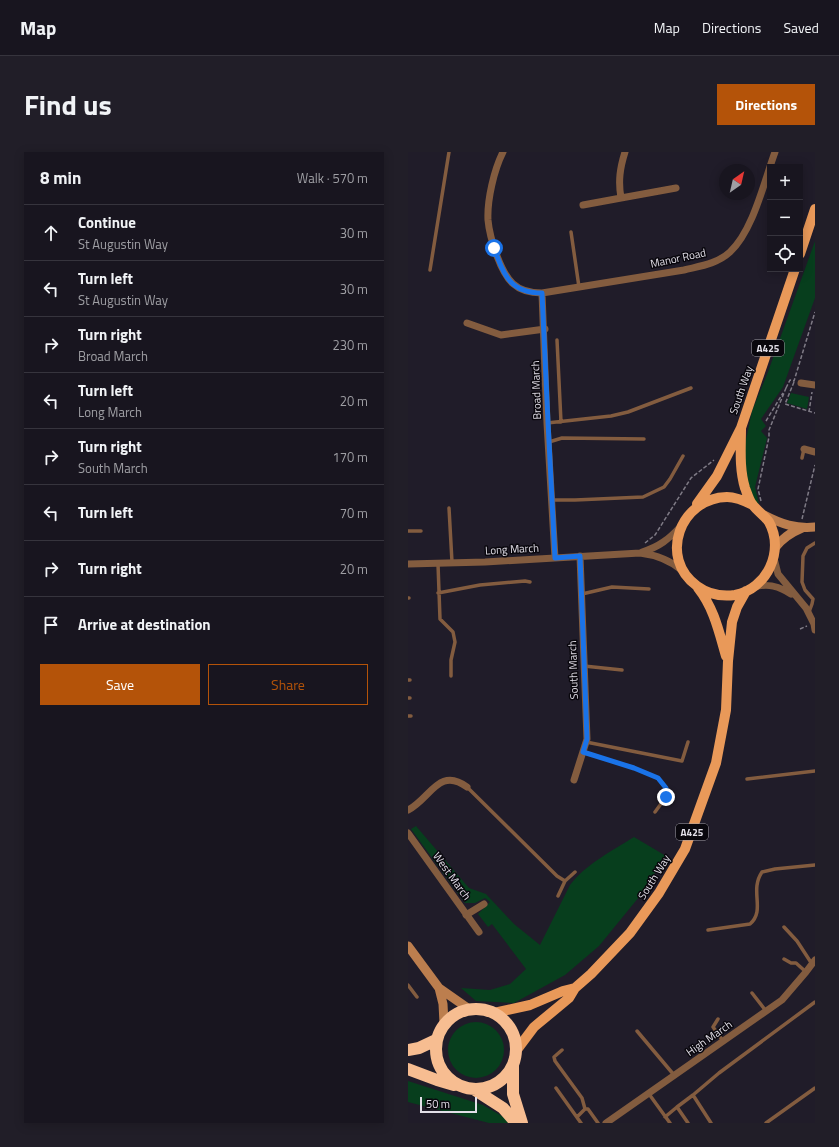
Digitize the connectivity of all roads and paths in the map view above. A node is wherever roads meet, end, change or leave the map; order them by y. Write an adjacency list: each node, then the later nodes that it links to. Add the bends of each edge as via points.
1 (449, 152): 11 (lane)
2 (502, 152): 14 (street, Manor Road, via 494,172 489,207 488,220 494,248 502,270 510,282 531,293)
3 (624, 152): 6 (street, via 619,185)
4 (775, 152): 13 (street, Manor Road, via 751,221 729,253 702,266)
5 (676, 188): 6 (street)
6 (622, 198): 7 (street)
7 (583, 205)
8 (815, 209): 10 (main road)
9 (571, 232): 13 (lane)
10 (803, 245)
11 (430, 270)
12 (794, 272): 28 (main road, South Way / A425)
13 (579, 287): 14 (street, Manor Road)
14 (542, 293): 17 (street, Broad March)
15 (815, 312): 19 (path)
16 (467, 323): 17 (street, via 501,335)
17 (545, 329): 26 (street, Broad March)
18 (557, 340): 27 (lane)
19 (797, 382): 20 (street); 22 (path, via 790,380); 23 (path, via 785,404)
20 (814, 385): 23 (path)
21 (691, 388): 27 (lane, via 628,412)
22 (786, 388): 25 (path); 38 (path, via 769,430 758,489)
23 (809, 412): 24 (path)
24 (815, 413)
25 (766, 421)
26 (548, 422): 27 (lane); 30 (street, Broad March)
27 (561, 422)
28 (742, 428): 38 (main road, South Way / A425, via 742,475 748,495); 40 (main road, South Way / A425, via 718,476)
29 (644, 439): 30 (lane, via 562,438)
30 (549, 442): 37 (street, Broad March)
31 (804, 449): 32 (street); 34 (lane)
32 (815, 452)
33 (683, 456): 37 (lane, via 664,487 643,497)
34 (802, 458)
35 (714, 460): 49 (path, via 691,478 655,535)
36 (815, 465): 42 (path, via 801,521)
37 (552, 500): 52 (street, Broad March)
38 (758, 504): 40 (main road, via 728,497 703,503); 41 (main road)
39 (449, 508): 54 (lane)
40 (692, 511): 43 (main road)
41 (764, 515): 44 (main road, via 783,524); 50 (main road, via 772,531)
42 (808, 520)
43 (682, 524): 49 (street, Long March, via 658,546); 56 (main road, via 677,549)
44 (802, 528): 45 (main road); 50 (main road, via 778,543)
45 (815, 528)
46 (408, 531): 47 (lane)
47 (421, 531)
48 (815, 543): 63 (lane, via 807,548 803,556 802,582 805,590)
49 (637, 553): 51 (street, Long March); 56 (street, Long March, via 659,556)
50 (775, 553): 59 (main road, via 767,574); 64 (street, via 778,574)
51 (580, 556): 52 (street, Long March); 62 (street, South March)
52 (555, 558): 54 (street, Long March)
53 (438, 562): 54 (street, Long March); 55 (street, Long March); 61 (lane)
54 (452, 562)
55 (408, 564)
56 (685, 573): 58 (main road)
57 (530, 582): 61 (lane, via 480,585)
58 (693, 583): 59 (main road, via 713,594 724,596); 69 (main road, South Way / A425, via 704,595 712,610)
59 (750, 589): 64 (street, via 764,585 778,586); 69 (main road, South Way / A425, via 733,616)
60 (649, 590): 62 (lane, via 612,587)
61 (438, 593): 72 (lane, via 440,619 453,632 455,642)
62 (582, 594): 70 (street, South March)
63 (814, 598): 65 (lane)
64 (800, 600): 65 (street)
65 (808, 613): 68 (street)
66 (808, 626): 67 (path)
67 (800, 629)
68 (815, 630)
69 (728, 662): 98 (main road, South Way / A425, via 726,710 716,764 685,849 659,893 630,933)
70 (584, 666): 71 (lane); 73 (street, South March)
71 (622, 670)
72 (451, 676)
73 (586, 742): 74 (lane, via 682,761); 75 (street, South March)
74 (688, 742)
75 (583, 752): 78 (street, South March); 81 (lane, via 658,778 666,788 666,797)
76 (815, 771): 77 (lane)
77 (747, 779)
78 (574, 780)
79 (467, 787): 80 (street, via 452,779 441,781); 85 (lane)
80 (408, 810)
81 (655, 812)
82 (408, 833): 88 (street, West March)
83 (815, 865): 90 (lane, via 762,872 756,886 755,919 750,924)
84 (575, 872): 85 (lane)
85 (565, 881): 86 (lane)
86 (558, 896)
87 (484, 904): 88 (street)
88 (466, 915): 91 (street, West March)
89 (784, 926): 94 (lane)
90 (708, 930)
91 (479, 932)
92 (408, 946): 97 (main road)
93 (784, 959): 95 (lane, via 796,963)
94 (813, 962): 95 (street, High March)
95 (806, 972): 103 (street, High March, via 782,1000)
96 (408, 985): 100 (lane)
97 (439, 988): 102 (main road); 106 (main road)
98 (575, 988): 104 (main road, South Way / A425, via 530,1005); 112 (main road, South Way / A425, via 569,998 534,1027)
99 (752, 993): 103 (lane)
100 (417, 998)
101 (815, 1002): 121 (lane)
102 (469, 1009): 104 (highway, via 482,1009); 106 (highway, via 451,1017)
103 (766, 1011): 109 (street, High March)
104 (494, 1013): 112 (highway, via 511,1028)
105 (718, 1019): 109 (lane, via 713,1028)
106 (444, 1024): 108 (highway)
107 (637, 1031): 115 (lane)
108 (436, 1040): 110 (highway); 116 (highway, via 435,1054 440,1067 448,1078)
109 (724, 1042): 115 (street, High March)
110 (408, 1050)
111 (562, 1050): 123 (lane, via 554,1057 555,1061 582,1098)
112 (516, 1051): 113 (highway)
113 (513, 1066): 119 (highway, via 497,1084); 127 (highway, via 513,1094)
114 (408, 1069): 116 (highway)
115 (674, 1075): 120 (street, High March)
116 (459, 1086): 119 (highway)
117 (556, 1088): 124 (lane)
118 (815, 1088): 134 (lane)
119 (475, 1090): 126 (highway, via 503,1108)
120 (649, 1094): 125 (lane); 130 (street, High March)
121 (693, 1095): 122 (lane); 133 (lane)
122 (677, 1107): 125 (lane); 132 (lane)
123 (585, 1108): 124 (lane); 129 (lane)
124 (577, 1117): 128 (lane)
125 (665, 1117): 131 (lane)
126 (516, 1123)
127 (522, 1123)
128 (582, 1123)
129 (598, 1123)
130 (606, 1123)
131 (670, 1123)
132 (688, 1123)
133 (711, 1123)
134 (766, 1123)

